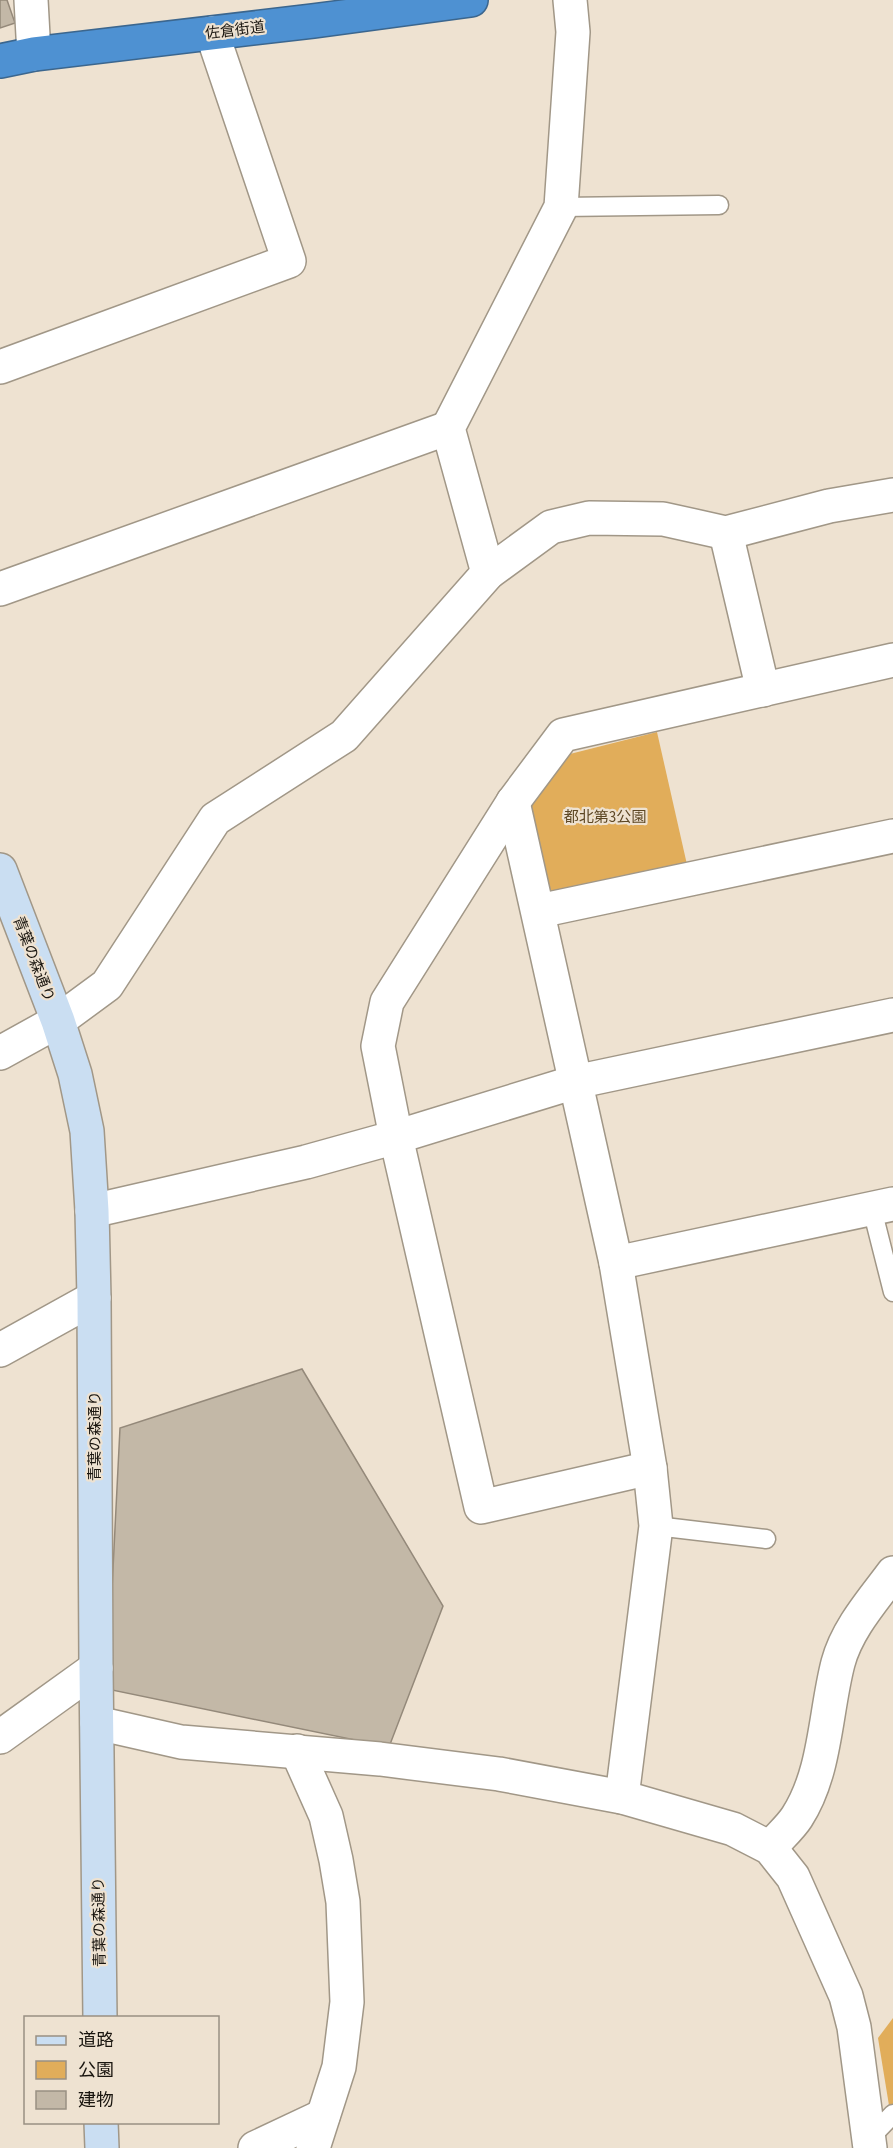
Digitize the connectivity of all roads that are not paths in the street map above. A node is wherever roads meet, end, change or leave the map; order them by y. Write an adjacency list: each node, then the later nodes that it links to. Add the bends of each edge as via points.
1 (31, 0): 6 (street)
2 (471, 0): 4 (highway, 佐倉街道)
3 (570, 0): 9 (street, via 573,32)
4 (310, 11): 5 (highway, 佐倉街道)
5 (212, 33): 6 (highway, 佐倉街道); 10 (street, via 289,261)
6 (34, 54): 7 (highway, 佐倉街道)
7 (0, 61)
8 (719, 205): 9 (lane)
9 (561, 207): 11 (street)
10 (0, 367)
11 (448, 428): 14 (street); 15 (street)
12 (893, 495): 13 (street, via 829,506)
13 (726, 534): 14 (street, via 663,519 589,518 551,527); 17 (street)
14 (488, 573): 23 (street, via 344,736 215,819 108,985)
15 (0, 589)
16 (893, 660): 17 (street)
17 (763, 690): 18 (street, via 563,735)
18 (513, 802): 21 (street); 26 (street, via 387,1002 378,1046)
19 (893, 836): 21 (street)
20 (0, 870): 23 (street, 青葉の森通り)
21 (539, 911): 25 (street)
22 (893, 1015): 25 (street)
23 (58, 1021): 24 (street); 28 (street, 青葉の森通り, via 87,1131)
24 (0, 1053)
25 (574, 1082): 26 (street); 29 (street)
26 (396, 1137): 28 (street, via 306,1162); 33 (street, via 481,1507)
27 (883, 1206): 29 (street); 30 (lane)
28 (92, 1211): 31 (street, 青葉の森通り)
29 (616, 1263): 33 (street)
30 (893, 1292)
31 (94, 1298): 32 (street); 37 (street, 青葉の森通り)
32 (0, 1350)
33 (650, 1468): 34 (street)
34 (656, 1526): 35 (lane); 41 (street)
35 (766, 1539)
36 (893, 1573): 42 (street, via 857,1622 838,1661 814,1779 797,1817)
37 (96, 1668): 38 (street, 青葉の森通り); 39 (street)
38 (97, 1723): 40 (street, via 181,1742); 43 (street, 青葉の森通り)
39 (0, 1737)
40 (297, 1751): 41 (street, via 499,1774); 45 (street, via 326,1816 343,1902 347,2002 339,2067)
41 (622, 1797): 42 (street, via 734,1829)
42 (770, 1848): 47 (street, via 793,1877 846,1996 854,2027)
43 (100, 2016)
44 (893, 2114): 47 (lane)
45 (323, 2116): 49 (street); 50 (street)
46 (101, 2124): 48 (street)
47 (869, 2144)
48 (102, 2148)
49 (255, 2148)
50 (313, 2148)

